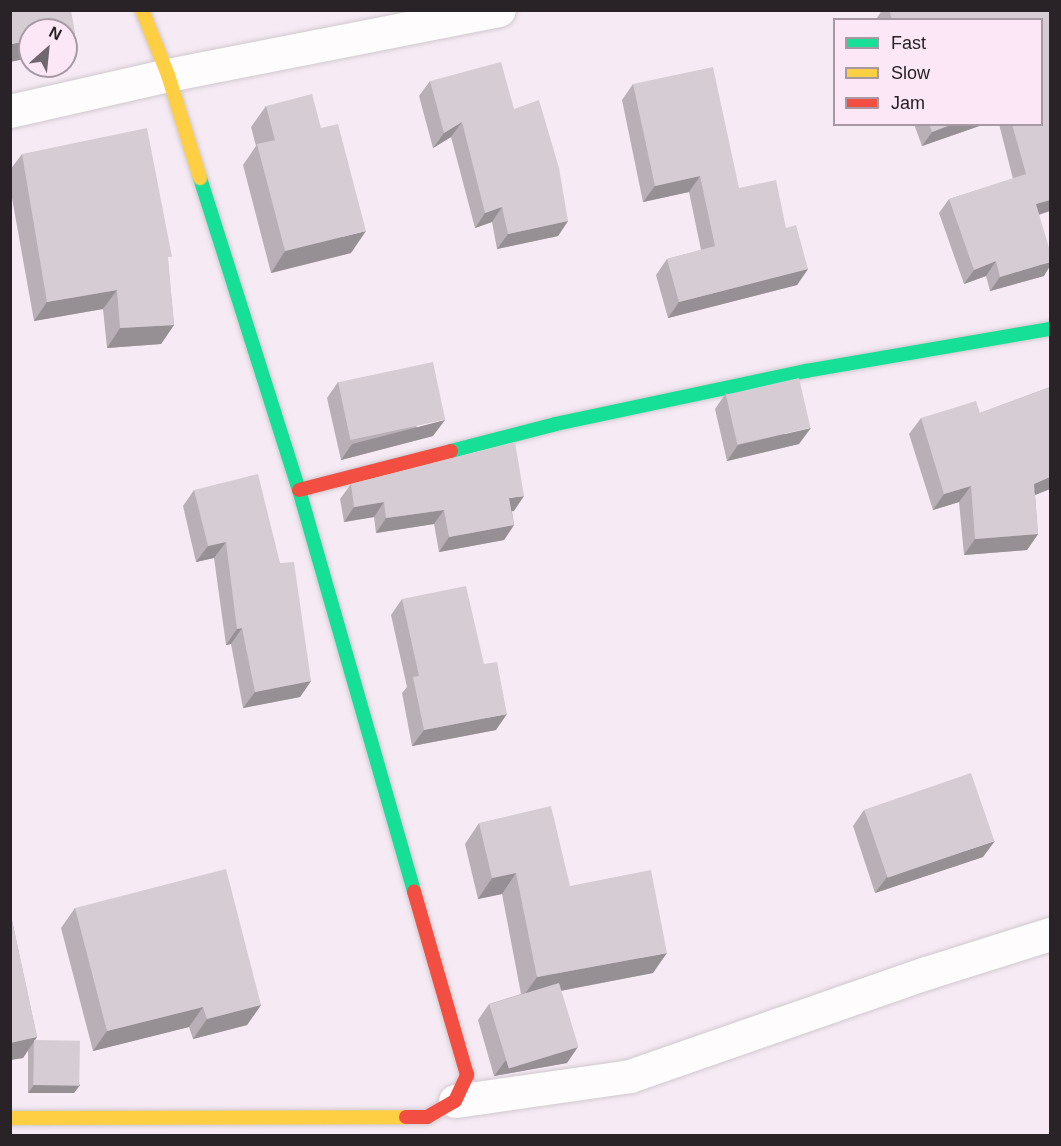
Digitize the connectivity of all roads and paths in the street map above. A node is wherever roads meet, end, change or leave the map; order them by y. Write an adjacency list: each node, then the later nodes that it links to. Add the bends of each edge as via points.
1 (142, 10): 3 (street)
2 (499, 10): 3 (street)
3 (168, 75): 4 (street); 6 (street)
4 (10, 111)
5 (1050, 328): 6 (street, via 806,371 556,424)
6 (299, 490): 8 (street, via 466,1064 462,1090)
7 (1050, 934): 8 (street, via 630,1076)
8 (455, 1101): 9 (street, via 427,1117)
9 (10, 1118)

